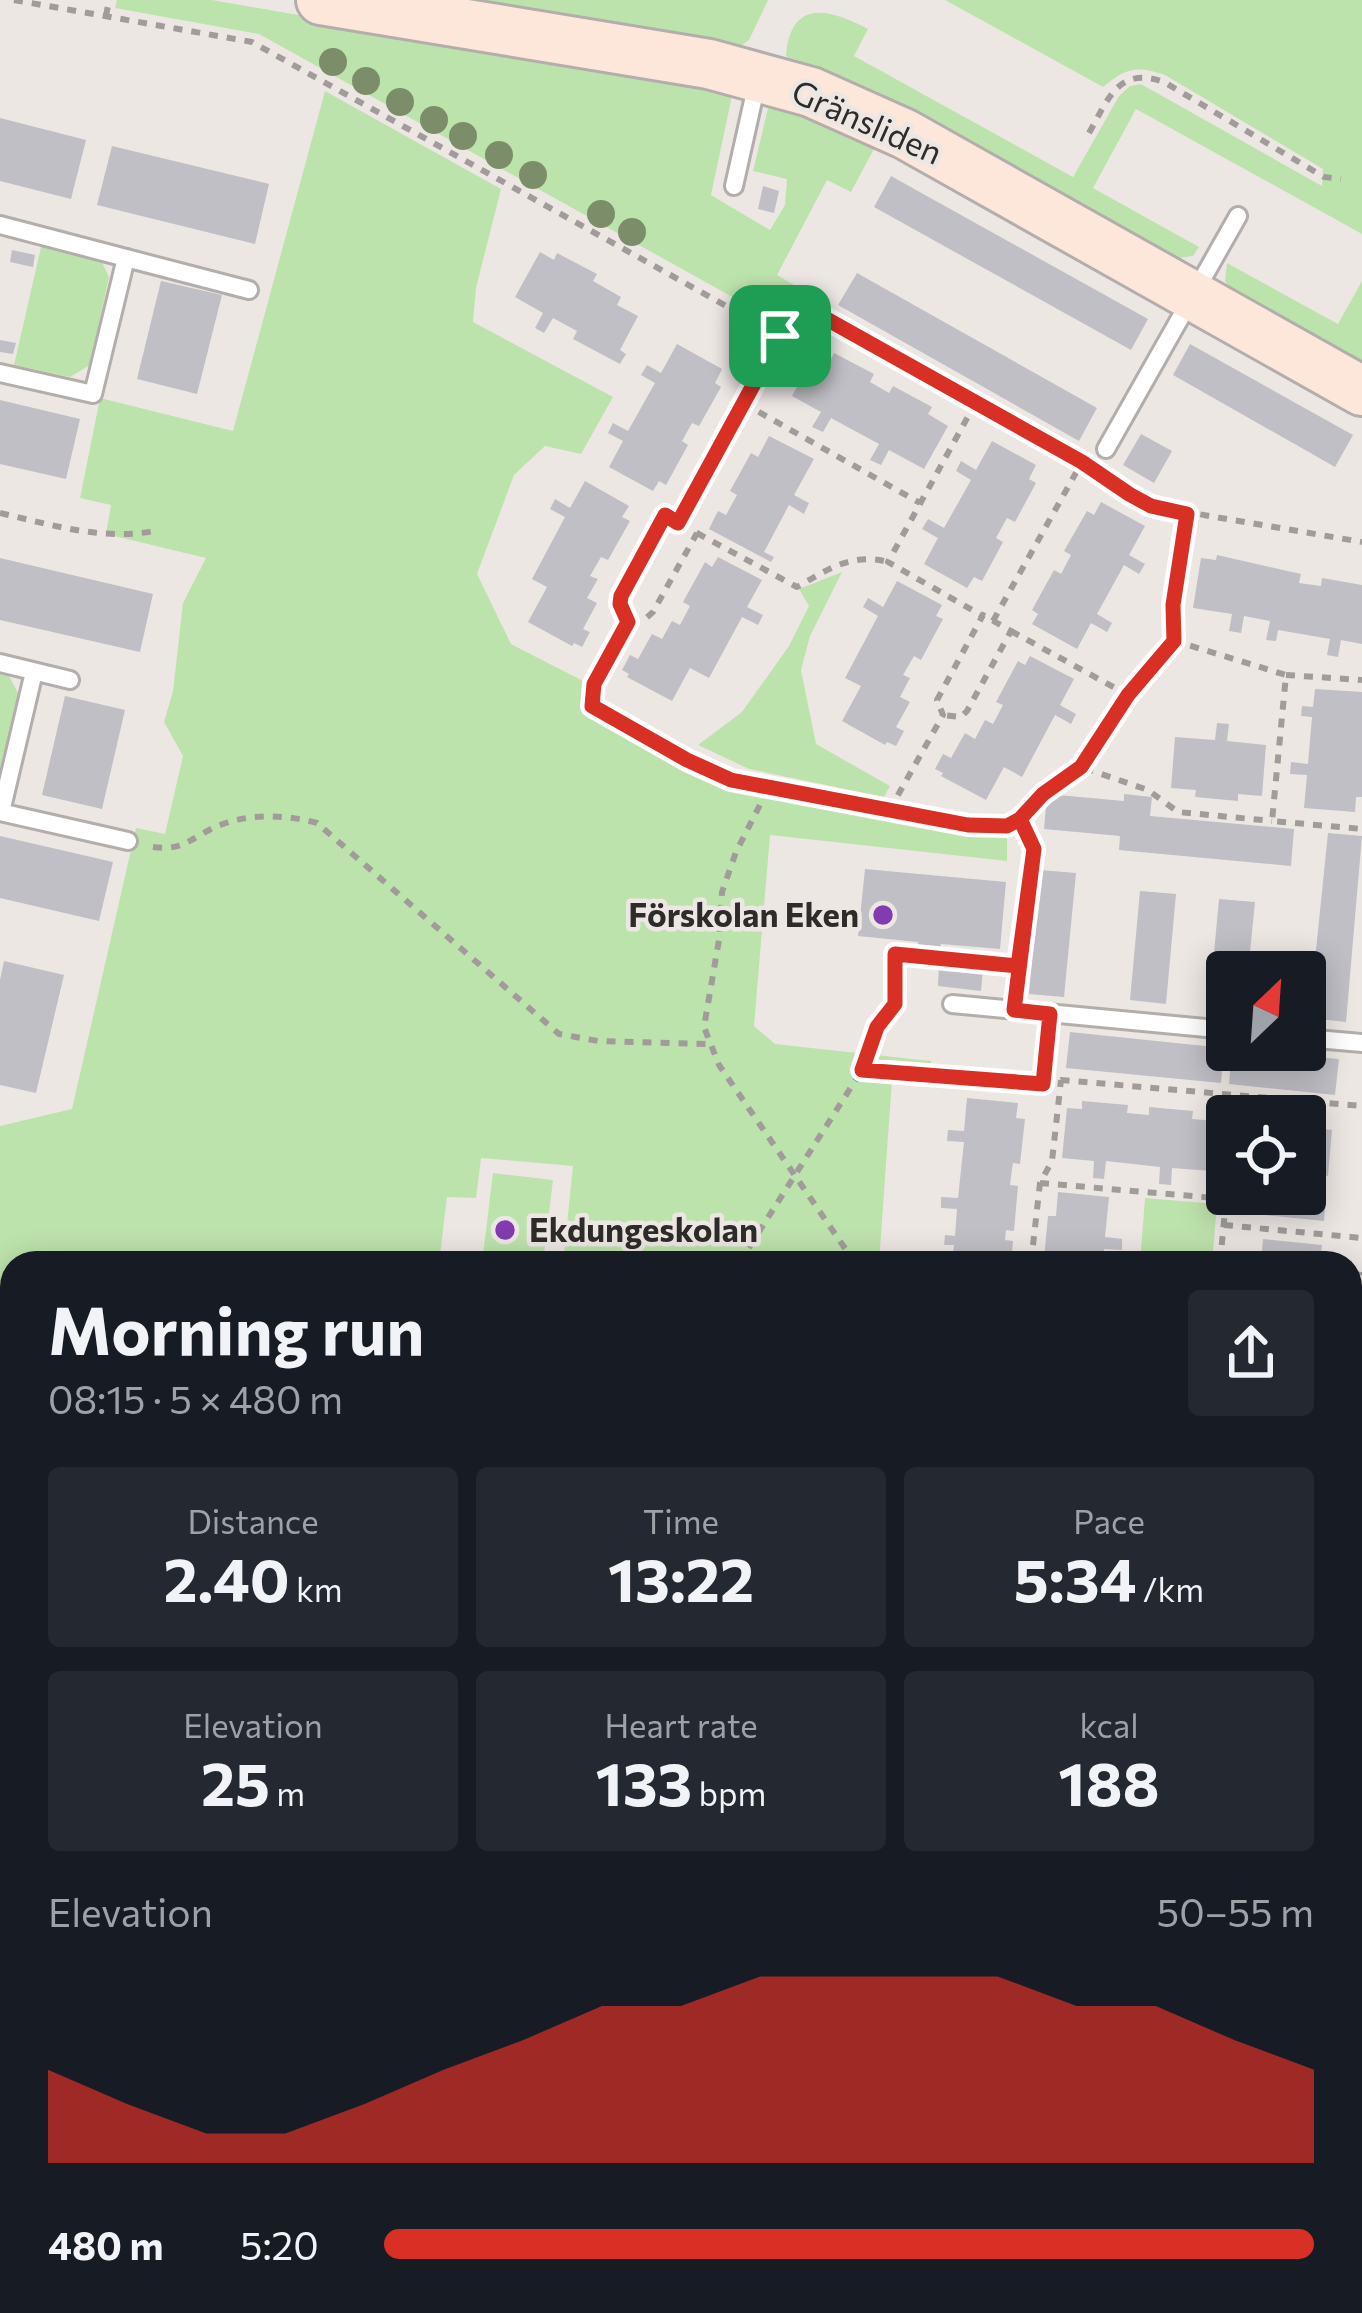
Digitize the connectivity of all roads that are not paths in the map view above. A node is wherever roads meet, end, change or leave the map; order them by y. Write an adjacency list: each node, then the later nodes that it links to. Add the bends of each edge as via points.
1 (321, 0): 2 (street, Gränsliden)
2 (759, 76): 3 (lane); 8 (street, Gränsliden, via 904,134)
3 (734, 186)
4 (1238, 216): 8 (lane)
5 (0, 225): 6 (lane)
6 (126, 258): 7 (lane); 9 (lane, via 93,394)
7 (248, 290)
8 (1192, 296): 10 (street, Gränsliden); 11 (lane)
9 (0, 373)
10 (1362, 391)
11 (1106, 449)
12 (0, 663): 13 (lane)
13 (34, 672): 14 (lane); 15 (lane)
14 (70, 680)
15 (0, 812): 16 (lane)
16 (128, 841)
17 (952, 1004): 18 (lane)
18 (1206, 1028)
19 (1326, 1040): 20 (lane)
20 (1362, 1043)

